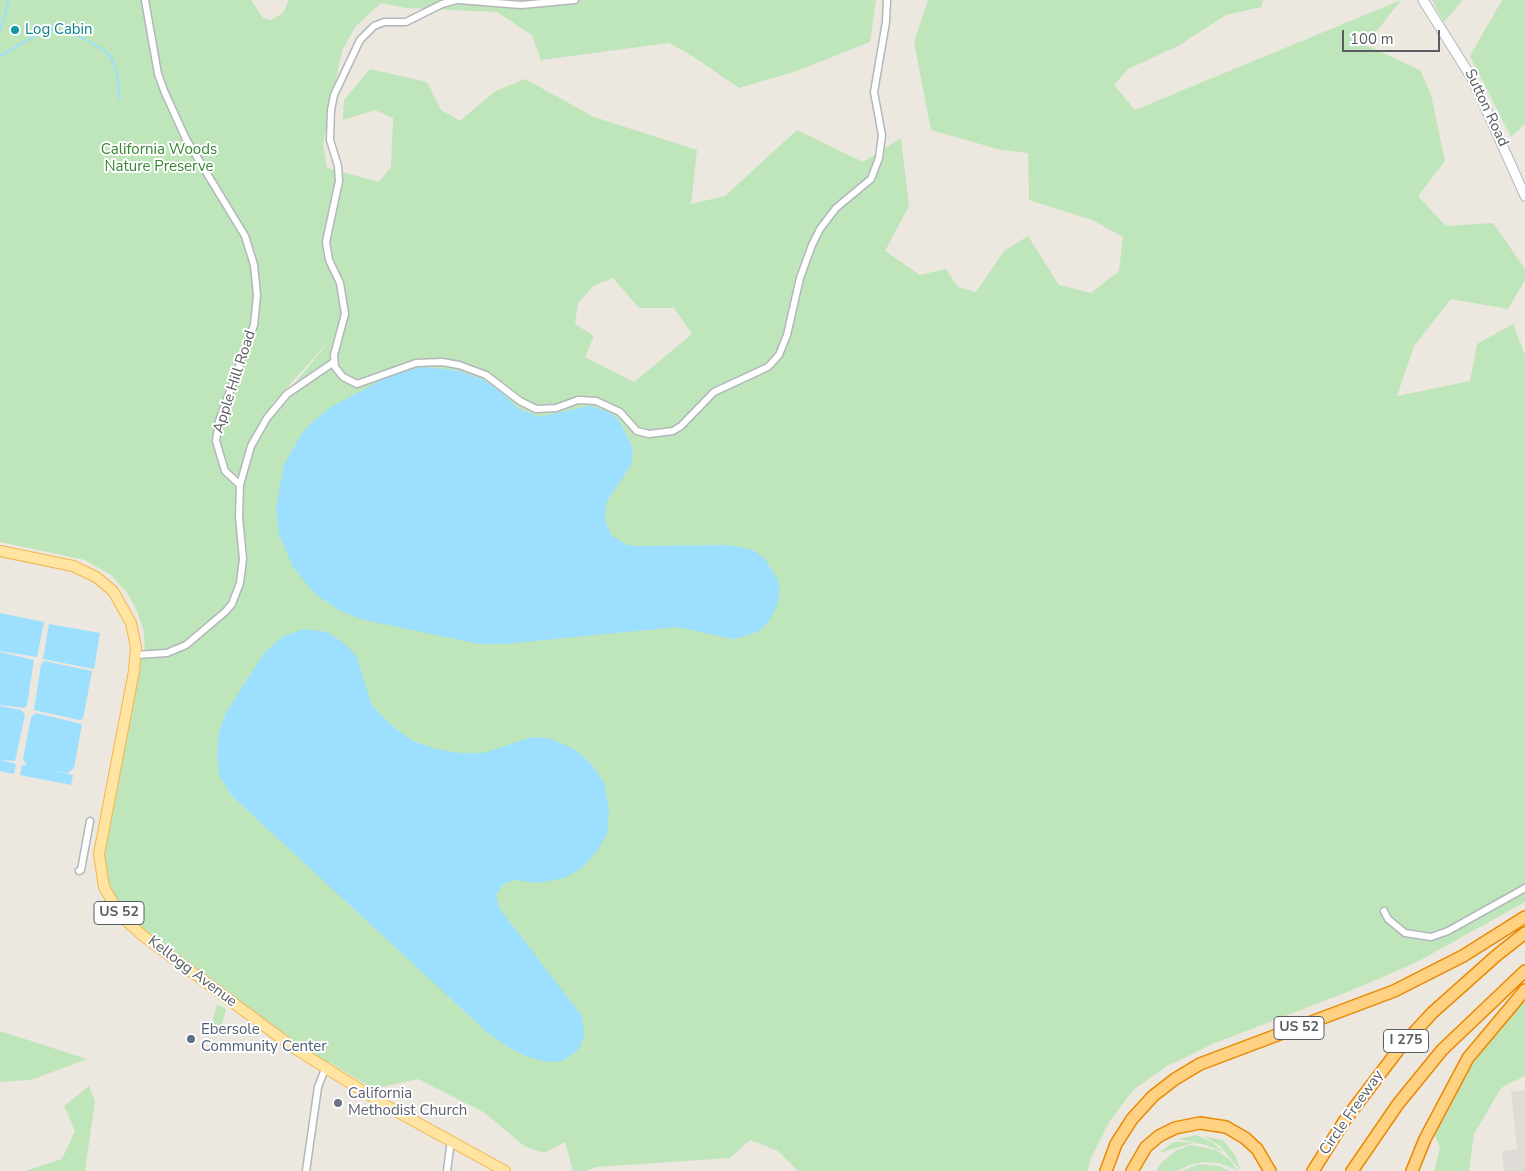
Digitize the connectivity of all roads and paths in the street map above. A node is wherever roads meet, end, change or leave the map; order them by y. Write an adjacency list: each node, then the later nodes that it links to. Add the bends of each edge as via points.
1 (145, 0): 8 (street, Apple Hill Road, via 158,74 172,112 245,236 254,265 257,295 254,325 219,421 216,441 225,470)
2 (457, 0): 3 (street, via 521,5); 7 (street, via 442,4 415,19 398,24 384,22 366,32 350,57 334,95 330,140 339,181 326,242 329,260 340,283 345,314)
3 (575, 0)
4 (887, 0): 7 (street, via 874,92 882,134 875,171 866,184 836,208 816,237 800,278 784,344 774,362 714,392 681,426 667,433 642,433 633,428 620,412 596,400 578,400 556,408 536,409 486,375 459,365 416,363 357,384 342,377)
5 (1423, 0): 6 (street, Sutton Road, via 1473,80)
6 (1525, 196)
7 (334, 362): 8 (street, via 288,394 267,418 251,446)
8 (240, 485): 10 (street, via 243,570 232,604 178,650)
9 (0, 551): 10 (main road, Kellogg Avenue / US 52, via 73,566 105,584 118,598 129,618 135,637)
10 (135, 656): 19 (main road, Kellogg Avenue / US 52, via 100,841 102,878 109,899 126,922 142,935)
11 (90, 821): 12 (street)
12 (79, 871)
13 (1525, 888): 14 (street, via 1448,931 1431,937 1405,933 1388,919)
14 (1384, 911)
15 (1525, 917): 24 (highway, US 52, via 1462,956 1394,991 1200,1064 1175,1079 1153,1096 1132,1119 1116,1144)
16 (1525, 933): 27 (highway, Circle Freeway / I 275, via 1432,1013 1399,1049 1345,1120)
17 (1525, 971): 28 (highway, Circle Freeway / I 275, via 1442,1050 1398,1104)
18 (1525, 990): 29 (highway, via 1468,1058 1425,1139)
19 (325, 1068): 20 (main road, Kellogg Avenue / US 52); 21 (street, via 318,1087)
20 (450, 1140): 22 (street); 23 (main road, Kellogg Avenue / US 52)
21 (306, 1171)
22 (447, 1171)
23 (506, 1171)
24 (1106, 1171)
25 (1132, 1171): 26 (highway, via 1146,1147 1159,1136 1175,1128 1200,1123 1226,1127 1245,1138 1257,1149)
26 (1270, 1171)
27 (1313, 1171)
28 (1352, 1171)
29 (1412, 1171)

